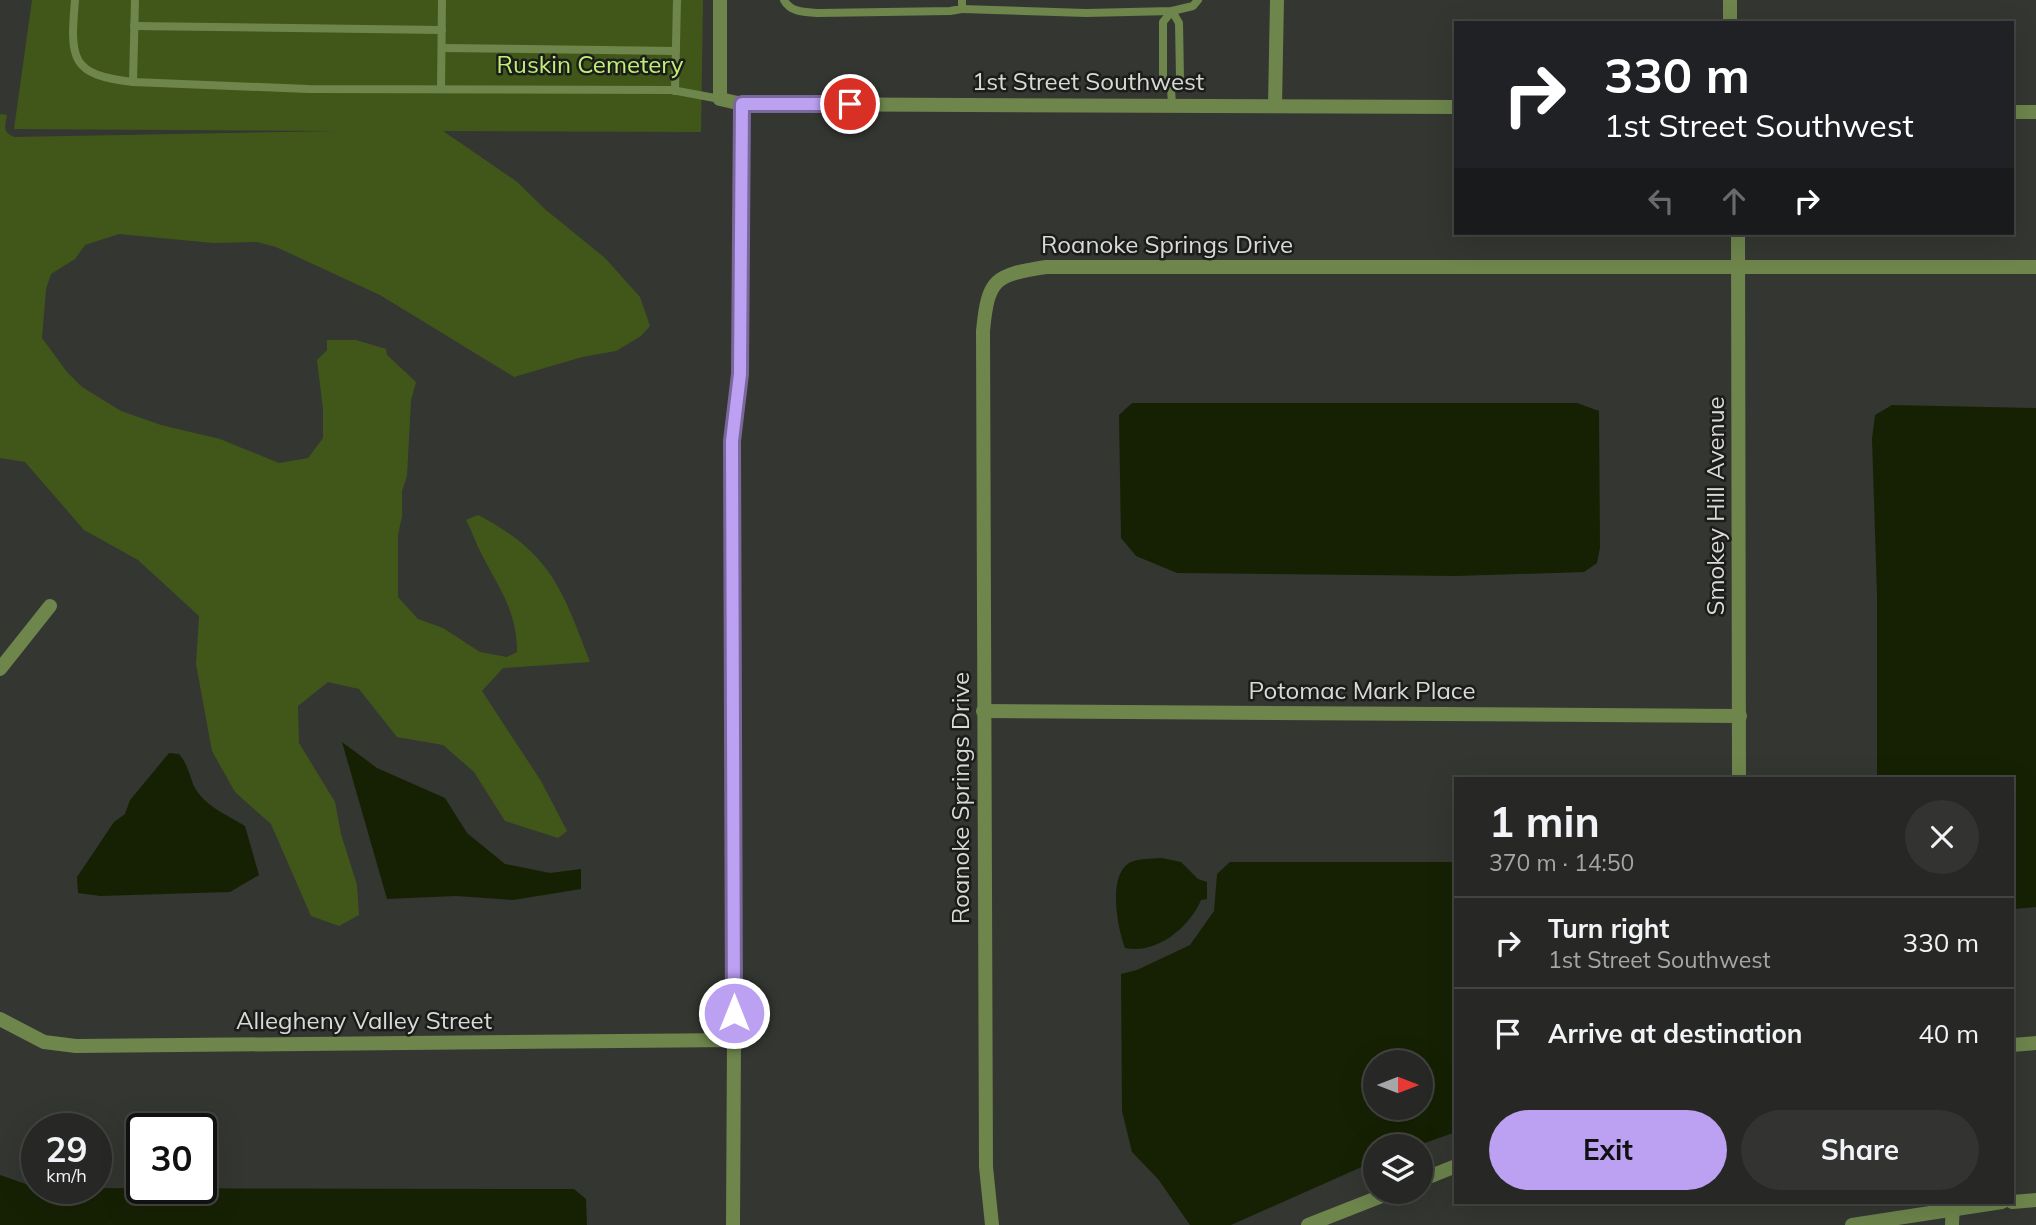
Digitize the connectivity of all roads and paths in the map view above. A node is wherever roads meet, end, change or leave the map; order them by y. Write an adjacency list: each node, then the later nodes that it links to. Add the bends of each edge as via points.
1 (75, 0): 19 (lane, via 72,40 84,69 108,79)
2 (135, 0): 15 (lane)
3 (442, 0): 16 (lane)
4 (677, 0): 18 (lane)
5 (720, 0): 23 (street)
6 (784, 0): 11 (lane, via 797,12 819,13 950,11)
7 (1020, 0): 12 (lane)
8 (1198, 0): 13 (lane, via 1193,6)
9 (1277, 0): 26 (street)
10 (1730, 0): 14 (street)
11 (962, 4): 12 (lane)
12 (1020, 10): 13 (lane)
13 (1172, 11): 20 (lane, via 1179,23 1180,78); 20 (lane, via 1163,22 1163,80)
14 (1730, 21)
15 (134, 26): 16 (lane); 19 (lane)
16 (442, 30): 17 (lane)
17 (442, 48): 18 (lane); 21 (lane)
18 (676, 51): 22 (lane)
19 (133, 82): 21 (lane)
20 (1171, 88): 25 (lane)
21 (441, 89): 22 (lane)
22 (676, 91): 23 (lane)
23 (720, 99): 24 (street, 1st Street Southwest)
24 (742, 104): 25 (street, 1st Street Southwest); 39 (street, via 740,374 732,441)
25 (1172, 105): 26 (street, 1st Street Southwest)
26 (1275, 106): 27 (street, 1st Street Southwest)
27 (1454, 107)
28 (2014, 112): 29 (street)
29 (2036, 112)
30 (1738, 235): 32 (street, Smokey Hill Avenue)
31 (2036, 267): 32 (street, Roanoke Springs Drive)
32 (1738, 268): 35 (street, Roanoke Springs Drive, via 1046,267 1013,272 996,281 986,302 983,331); 36 (street, Smokey Hill Avenue)
33 (50, 606): 34 (street)
34 (0, 669)
35 (984, 711): 36 (street, Potomac Mark Place); 49 (street, Roanoke Springs Drive, via 986,1167)
36 (1740, 716): 37 (street, Smokey Hill Avenue)
37 (1739, 777)
38 (0, 1019): 39 (street, Allegheny Valley Street, via 44,1042 76,1046)
39 (734, 1040): 48 (street)
40 (2036, 1043): 41 (street)
41 (2014, 1045)
42 (1454, 1167): 43 (street)
43 (1433, 1175)
44 (2036, 1200): 45 (street)
45 (2014, 1202)
46 (1363, 1203): 50 (street)
47 (1953, 1205): 51 (street); 52 (street)
48 (733, 1225)
49 (992, 1225)
50 (1308, 1225)
51 (1852, 1225)
52 (1952, 1225)

